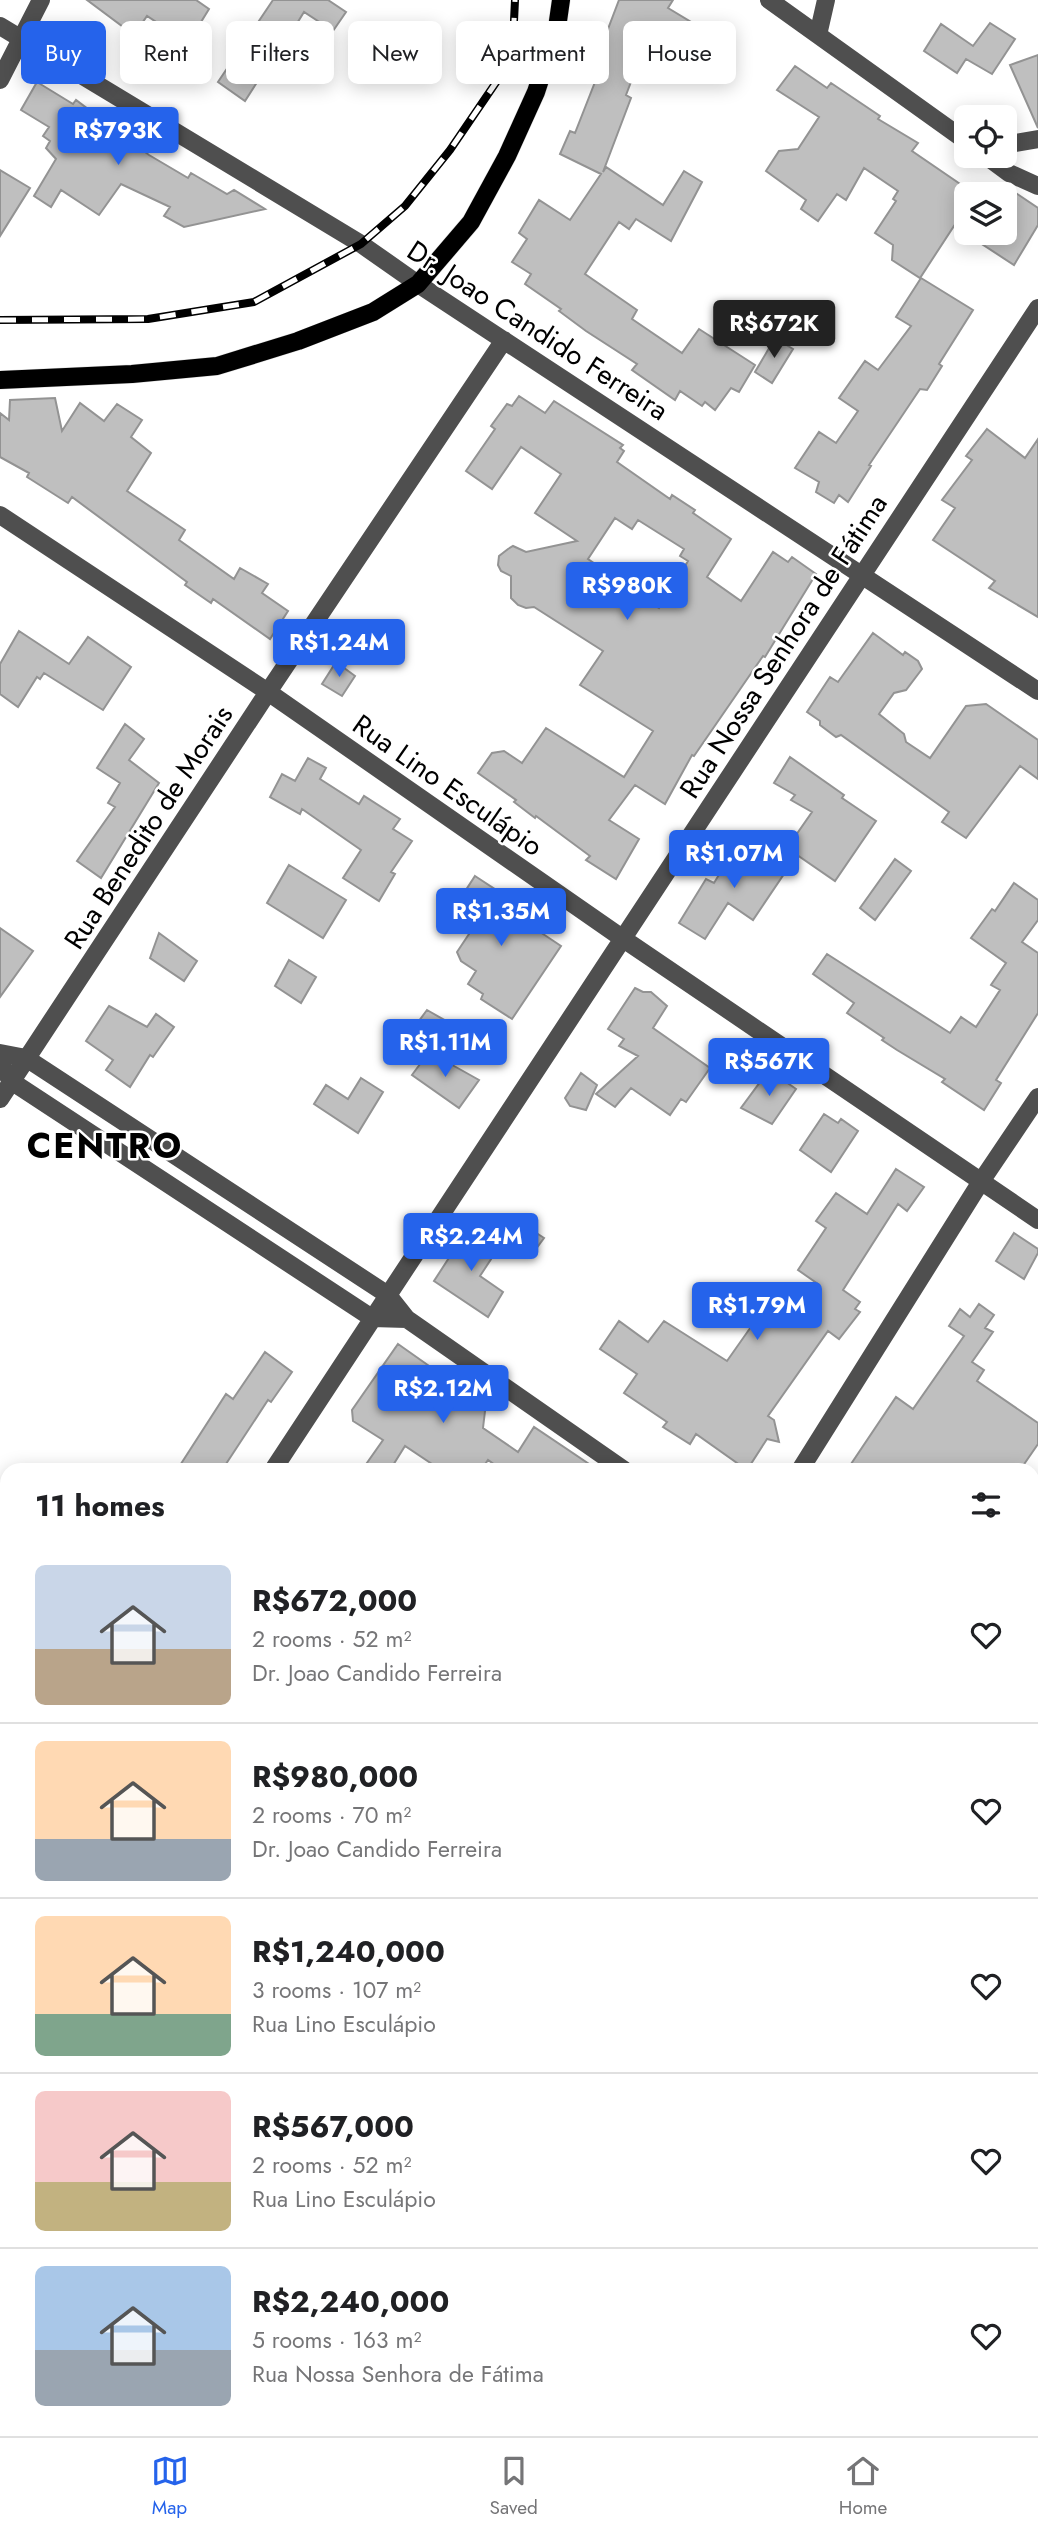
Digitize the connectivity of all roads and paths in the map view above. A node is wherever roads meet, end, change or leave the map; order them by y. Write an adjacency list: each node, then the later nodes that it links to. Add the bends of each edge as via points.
1 (41, 0): 5 (street)
2 (561, 0): 17 (main road, via 536,92 507,156 471,222)
3 (769, 0): 7 (street)
4 (825, 0): 7 (street)
5 (31, 21)
6 (0, 26): 8 (street, Dr. Joao Candido Ferreira)
7 (818, 35): 12 (street)
8 (21, 39)
9 (21, 42): 10 (street)
10 (0, 80)
11 (95, 84): 17 (street, Dr. Joao Candido Ferreira, via 361,244)
12 (954, 132)
13 (1038, 139): 14 (street)
14 (1017, 143)
15 (1002, 168): 16 (street)
16 (1038, 186)
17 (418, 284): 19 (street, Dr. Joao Candido Ferreira); 20 (main road, via 373,312 217,366)
18 (1038, 307): 22 (street, Rua Nossa Senhora de Fátima)
19 (504, 340): 22 (street, Dr. Joao Candido Ferreira); 24 (street, Rua Benedito de Morais)
20 (0, 380)
21 (0, 515): 24 (street, Rua Lino Esculápio)
22 (861, 575): 23 (street, Dr. Joao Candido Ferreira); 25 (street, Rua Nossa Senhora de Fátima)
23 (1038, 691)
24 (268, 692): 25 (street, Rua Lino Esculápio); 27 (street, Rua Benedito de Morais)
25 (622, 938): 32 (street, Rua Lino Esculápio); 34 (street, Rua Nossa Senhora de Fátima)
26 (0, 1053): 27 (street)
27 (26, 1058): 29 (street, Rua Benedito de Morais); 34 (street)
28 (0, 1063): 29 (street)
29 (11, 1081): 31 (street, Rua Benedito de Morais); 35 (street)
30 (1038, 1097): 32 (street)
31 (0, 1099)
32 (980, 1183): 33 (street, Rua Lino Esculápio); 39 (street)
33 (1038, 1220)
34 (388, 1295): 35 (street, Rua Nossa Senhora de Fátima); 36 (street)
35 (372, 1318): 36 (street); 37 (street, Rua Nossa Senhora de Fátima)
36 (407, 1319): 38 (street)
37 (278, 1463)
38 (614, 1463)
39 (804, 1463)

